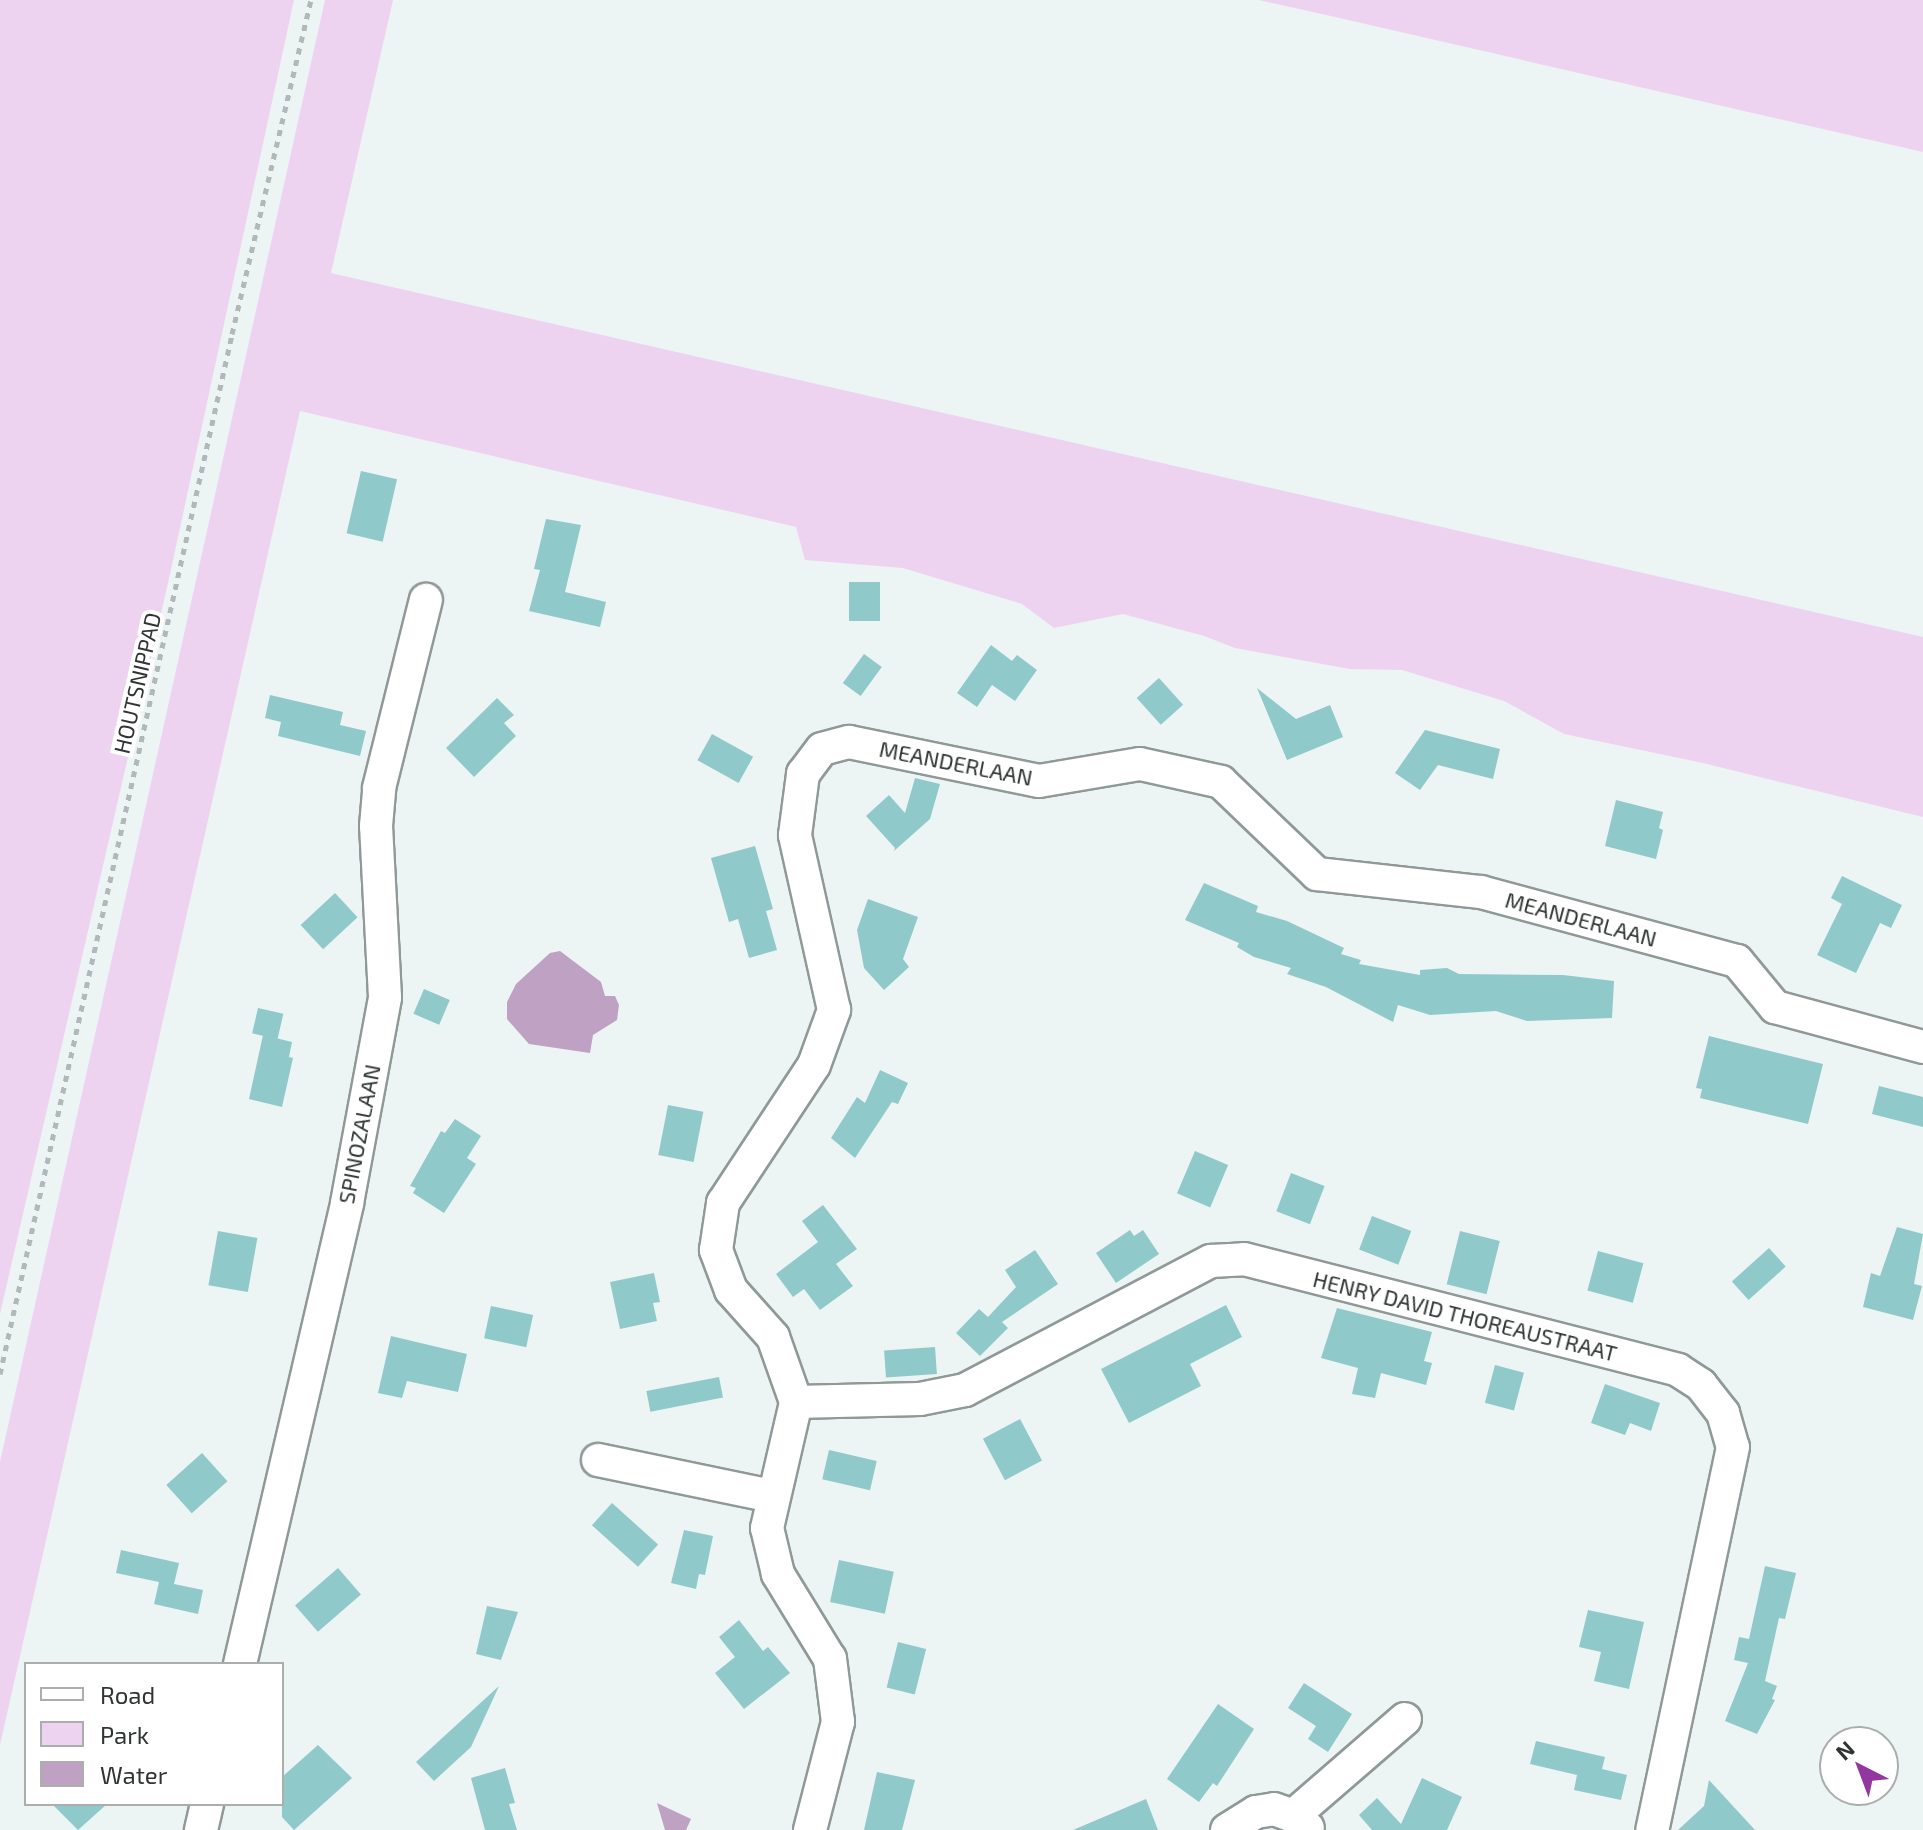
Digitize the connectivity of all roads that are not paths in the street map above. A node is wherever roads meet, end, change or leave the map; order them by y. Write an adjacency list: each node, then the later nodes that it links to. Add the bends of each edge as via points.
1 (426, 600): 6 (street, SPINOZALAAN, via 379,788 376,826 385,997 347,1203)
2 (1923, 1047): 3 (street, MEANDERLAAN, via 1775,1007 1737,961 1481,892 1317,874 1221,782 1140,764 1039,781 849,742 822,749 803,774 795,835 834,1010 814,1065 723,1203 716,1250 731,1290 773,1337)
3 (796, 1402): 5 (street); 13 (street, HENRY DAVID THOREAUSTRAAT, via 920,1399 965,1390 1211,1261 1244,1259 1678,1370 1701,1385 1723,1413 1733,1447)
4 (598, 1460): 5 (street)
5 (772, 1496): 11 (street, via 767,1528 778,1574 830,1659 838,1722)
6 (240, 1662)
7 (1405, 1719): 9 (street)
8 (207, 1806): 10 (street)
9 (1302, 1823): 12 (street, via 1274,1809 1256,1812)
10 (201, 1830)
11 (810, 1830)
12 (1227, 1830)
13 (1652, 1830)

